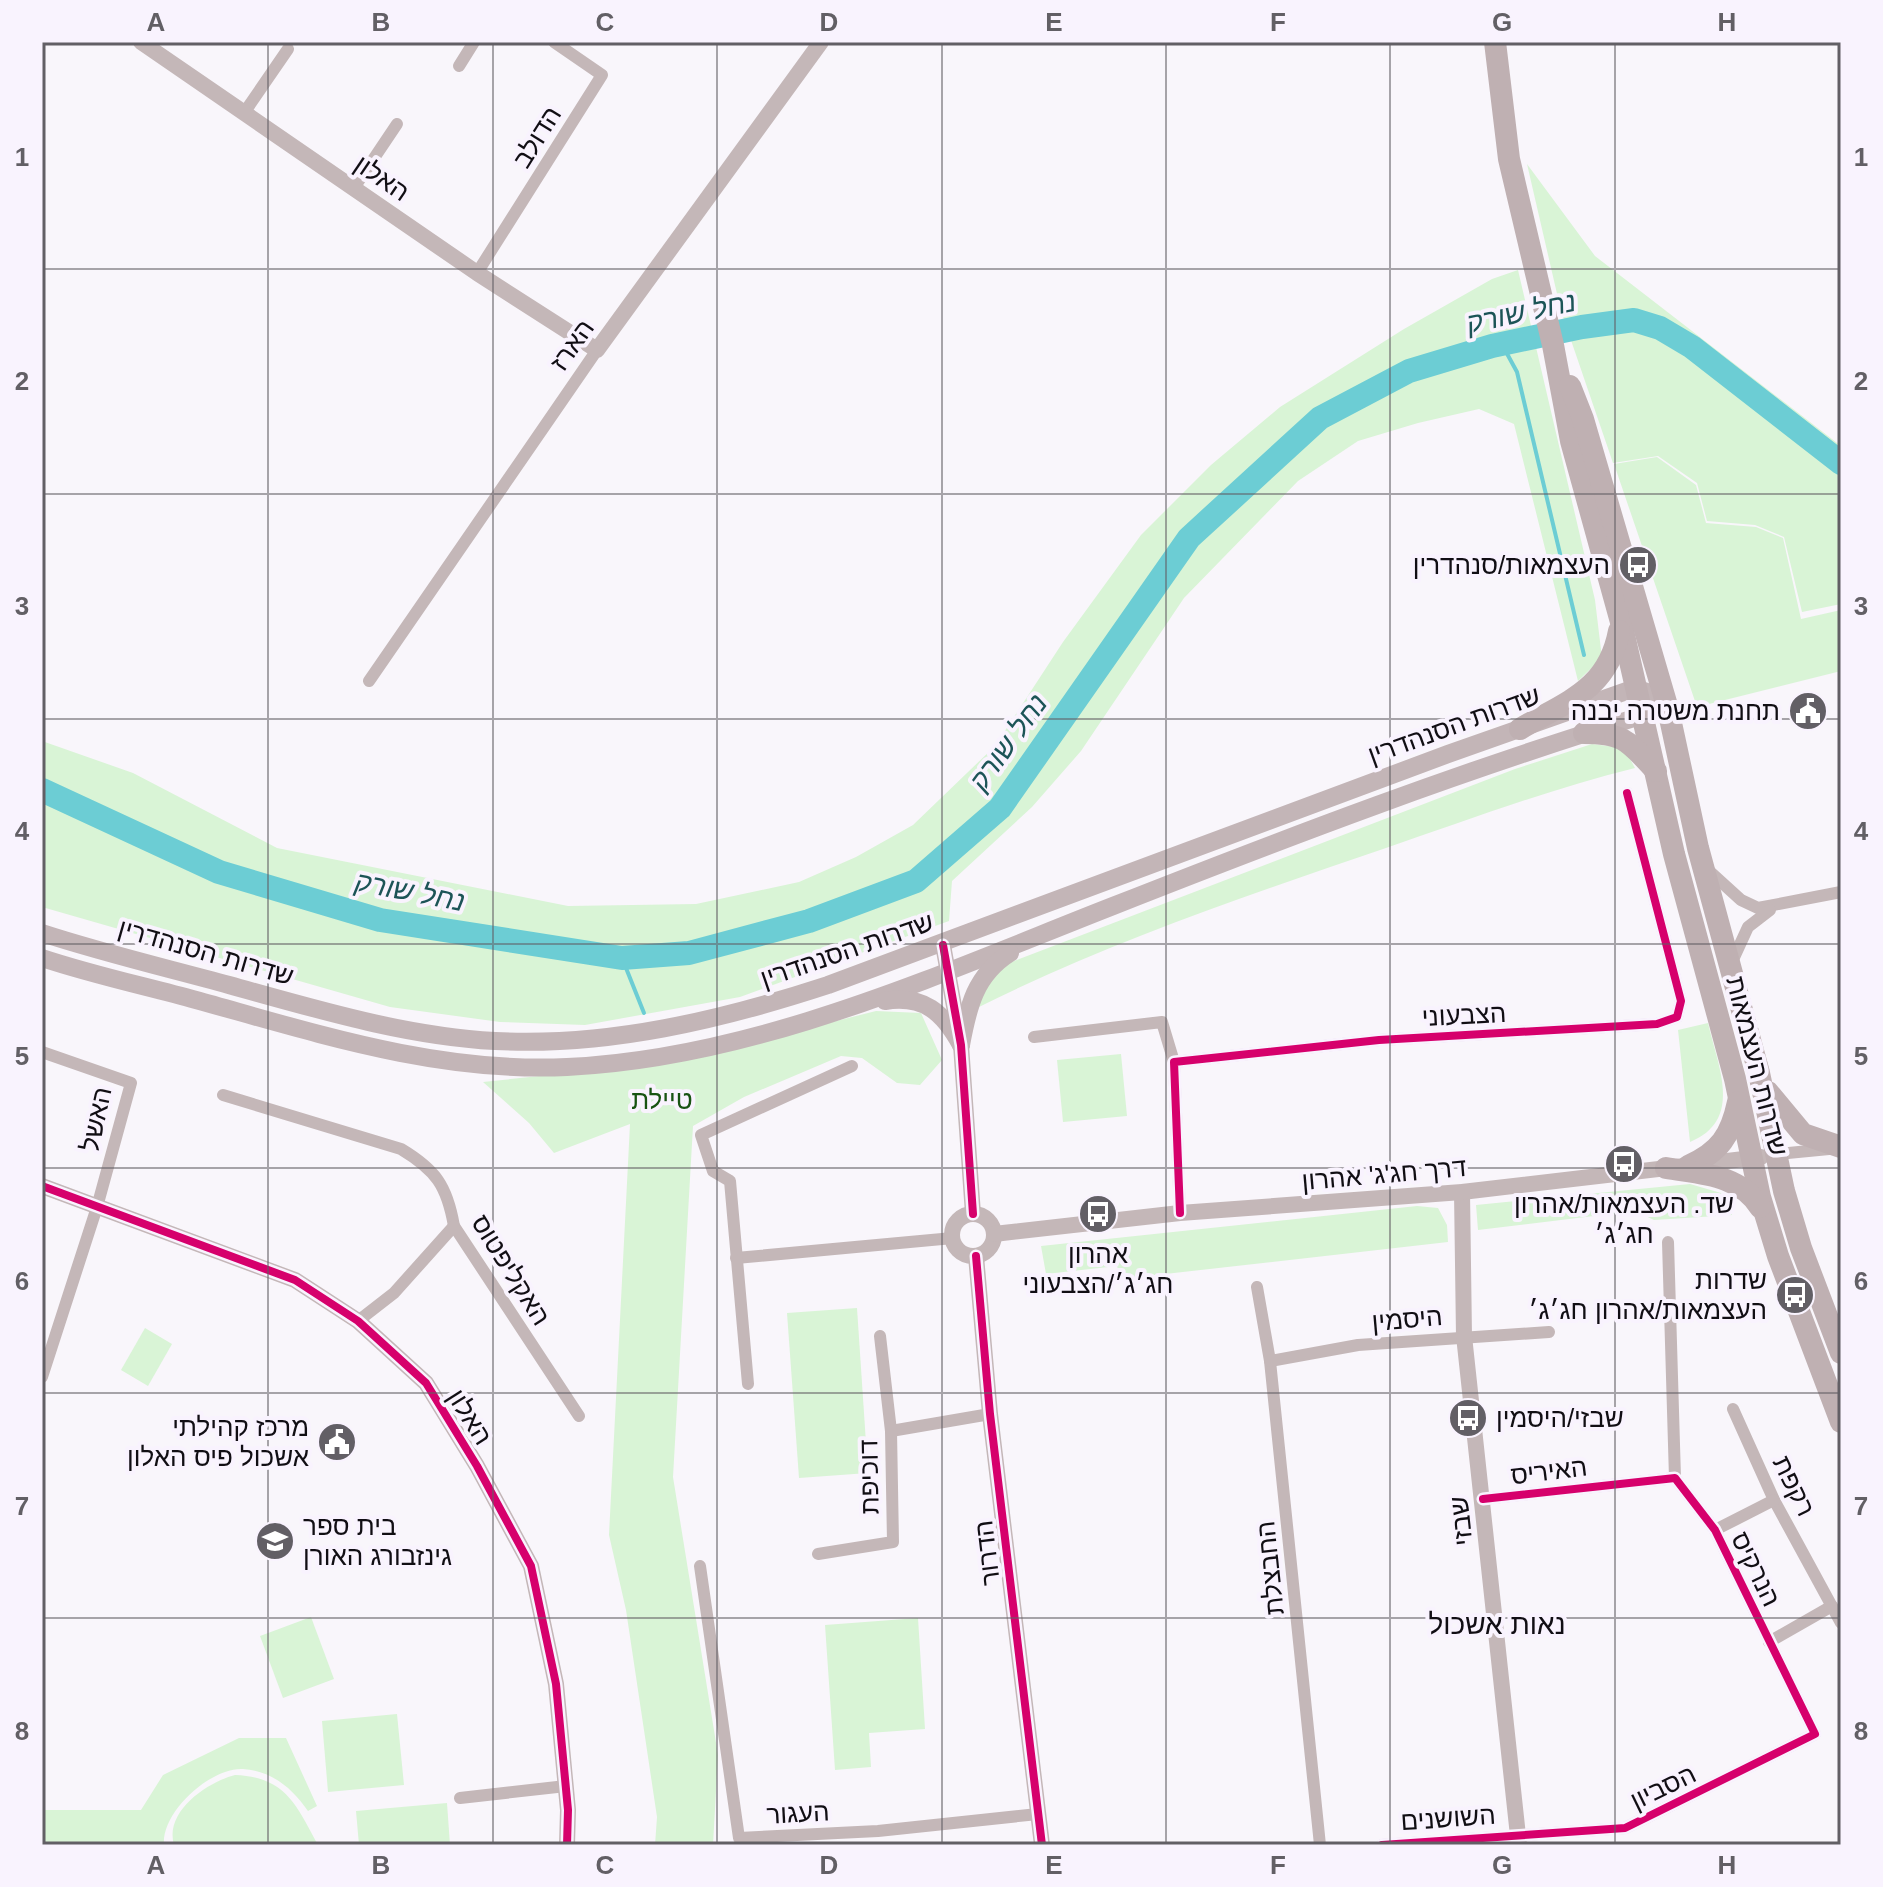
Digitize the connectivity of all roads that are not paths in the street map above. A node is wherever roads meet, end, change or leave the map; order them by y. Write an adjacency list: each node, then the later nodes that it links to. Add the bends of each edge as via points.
1 (141, 42): 8 (street, האלון)
2 (474, 42): 7 (street)
3 (554, 42): 11 (street, הדולב, via 602,75)
4 (821, 42): 13 (street, הארז)
5 (1495, 42): 12 (highway, via 1509,159)
6 (288, 49): 8 (street)
7 (459, 66)
8 (244, 113): 10 (street, האלון)
9 (397, 124): 10 (street)
10 (354, 188): 11 (street, האלון)
11 (477, 273): 13 (street, האלון)
12 (1553, 345): 14 (highway, שדרות העצמאות, via 1571,441); 17 (highway, שדרות העצמאות, via 1583,419)
13 (597, 350): 15 (street, הארז)
14 (1621, 622): 16 (highway, שדרות העצמאות); 19 (highway, via 1614,657 1599,680)
15 (369, 681)
16 (1635, 688): 17 (main road); 18 (highway, שדרות העצמאות); 19 (main road, שדרות הסנהדרין)
17 (1665, 698): 18 (main road, שדרות הסנהדרין); 23 (highway, שדרות העצמאות)
18 (1644, 715): 20 (main road, שדרות הסנהדרין); 21 (highway, שדרות העצמאות)
19 (1520, 729): 28 (main road, שדרות הסנהדרין)
20 (1584, 733): 21 (highway, via 1623,738); 27 (main road, שדרות הסנהדרין, via 1460,774)
21 (1658, 773): 40 (highway, שדרות העצמאות, via 1674,854)
22 (1627, 793): 36 (street, הצבעוני, via 1681,1001 1677,1017 1657,1024 1379,1040)
23 (1702, 865): 25 (street, via 1749,906); 30 (highway, שדרות העצמאות)
24 (1841, 892): 25 (street)
25 (1773, 908): 30 (street, via 1748,927)
26 (42, 933): 28 (main road, שדרות הסנהדרין, via 317,1009 437,1036 497,1041 556,1041 694,1024)
27 (1045, 933): 31 (main road, שדרות הסנהדרין); 34 (main road, via 1004,957 981,979 968,1007)
28 (943, 945): 31 (street)
29 (42, 958): 32 (main road, שדרות הסנהדרין, via 371,1049 508,1066 566,1067 683,1053)
30 (1730, 966): 37 (highway, שדרות העצמאות)
31 (948, 971): 32 (main road, שדרות הסנהדרין); 34 (street)
32 (844, 1006): 34 (main road, via 917,1000 938,1012)
33 (1034, 1037): 36 (street, via 1162,1022)
34 (961, 1045): 50 (street)
35 (42, 1052): 47 (street, האשל, via 131,1083)
36 (1174, 1062): 48 (street)
37 (1756, 1063): 41 (highway, via 1767,1091 1791,1123 1803,1134); 42 (highway, שדרות העצמאות)
38 (852, 1066): 56 (street, via 701,1135 713,1171 730,1181)
39 (223, 1095): 51 (street, האקליפטוס, via 401,1149 428,1165 440,1182)
40 (1739, 1097): 43 (highway, שדרות העצמאות); 44 (highway, via 1733,1126 1719,1148)
41 (1841, 1148): 42 (street)
42 (1777, 1154): 43 (street, דרך חג'ג' אהרון); 62 (highway, שדרות העצמאות, via 1801,1248)
43 (1752, 1158): 44 (street, דרך חג'ג' אהרון); 49 (highway, שדרות העצמאות)
44 (1677, 1167): 46 (street, דרך חג'ג' אהרון); 49 (highway, via 1721,1177 1749,1192)
45 (42, 1186): 47 (street, האלון)
46 (1462, 1192): 48 (street, דרך חג'ג' אהרון); 61 (street, שבזי)
47 (97, 1207): 58 (street, האלון, via 295,1280); 64 (street)
48 (1180, 1213): 52 (street, דרך חג'ג' אהרון)
49 (1764, 1213): 69 (highway, שדרות העצמאות)
50 (973, 1214): 52 (street, via 985,1218); 53 (street, via 958,1221)
51 (454, 1226): 58 (street, via 394,1293); 68 (street, האקליפטוס)
52 (994, 1234): 55 (street, via 987,1251)
53 (953, 1238): 55 (street, via 961,1251); 56 (street)
54 (1668, 1242): 71 (street)
55 (976, 1256): 67 (street, הדרור)
56 (736, 1258): 65 (street)
57 (1257, 1287): 63 (street, החבצלת)
58 (358, 1321): 81 (street, האלון, via 426,1383 531,1566 556,1684)
59 (1549, 1332): 61 (street, היסמין)
60 (880, 1336): 70 (street, דוכיפת)
61 (1464, 1336): 63 (street, היסמין, via 1358,1345); 72 (street, שבזי)
62 (1841, 1353)
63 (1270, 1361): 87 (street, החבצלת)
64 (42, 1377)
65 (748, 1384)
66 (1733, 1409): 73 (street, רקפת)
67 (990, 1414): 70 (street); 83 (street, הדרור)
68 (579, 1416)
69 (1841, 1422)
70 (891, 1431): 75 (street, דוכיפת, via 893,1542)
71 (1675, 1478): 72 (street, האיריס); 74 (street, הנרקיס)
72 (1483, 1499): 84 (street, שבזי)
73 (1774, 1500): 74 (street); 77 (street, רקפת)
74 (1715, 1530): 79 (street, הנרקיס)
75 (818, 1554)
76 (700, 1566): 83 (street, העגור, via 739,1838 878,1831)
77 (1832, 1606): 78 (street, רקפת); 79 (street)
78 (1841, 1623)
79 (1769, 1642): 80 (street, הנרקיס)
80 (1815, 1734): 84 (street, הסביון, via 1625,1828)
81 (566, 1786): 82 (street); 85 (street, האלון)
82 (460, 1798)
83 (1038, 1814): 86 (street, הדרור)
84 (1518, 1840): 88 (street, השושנים)
85 (567, 1845)
86 (1042, 1845)
87 (1320, 1845)
88 (1382, 1845)

